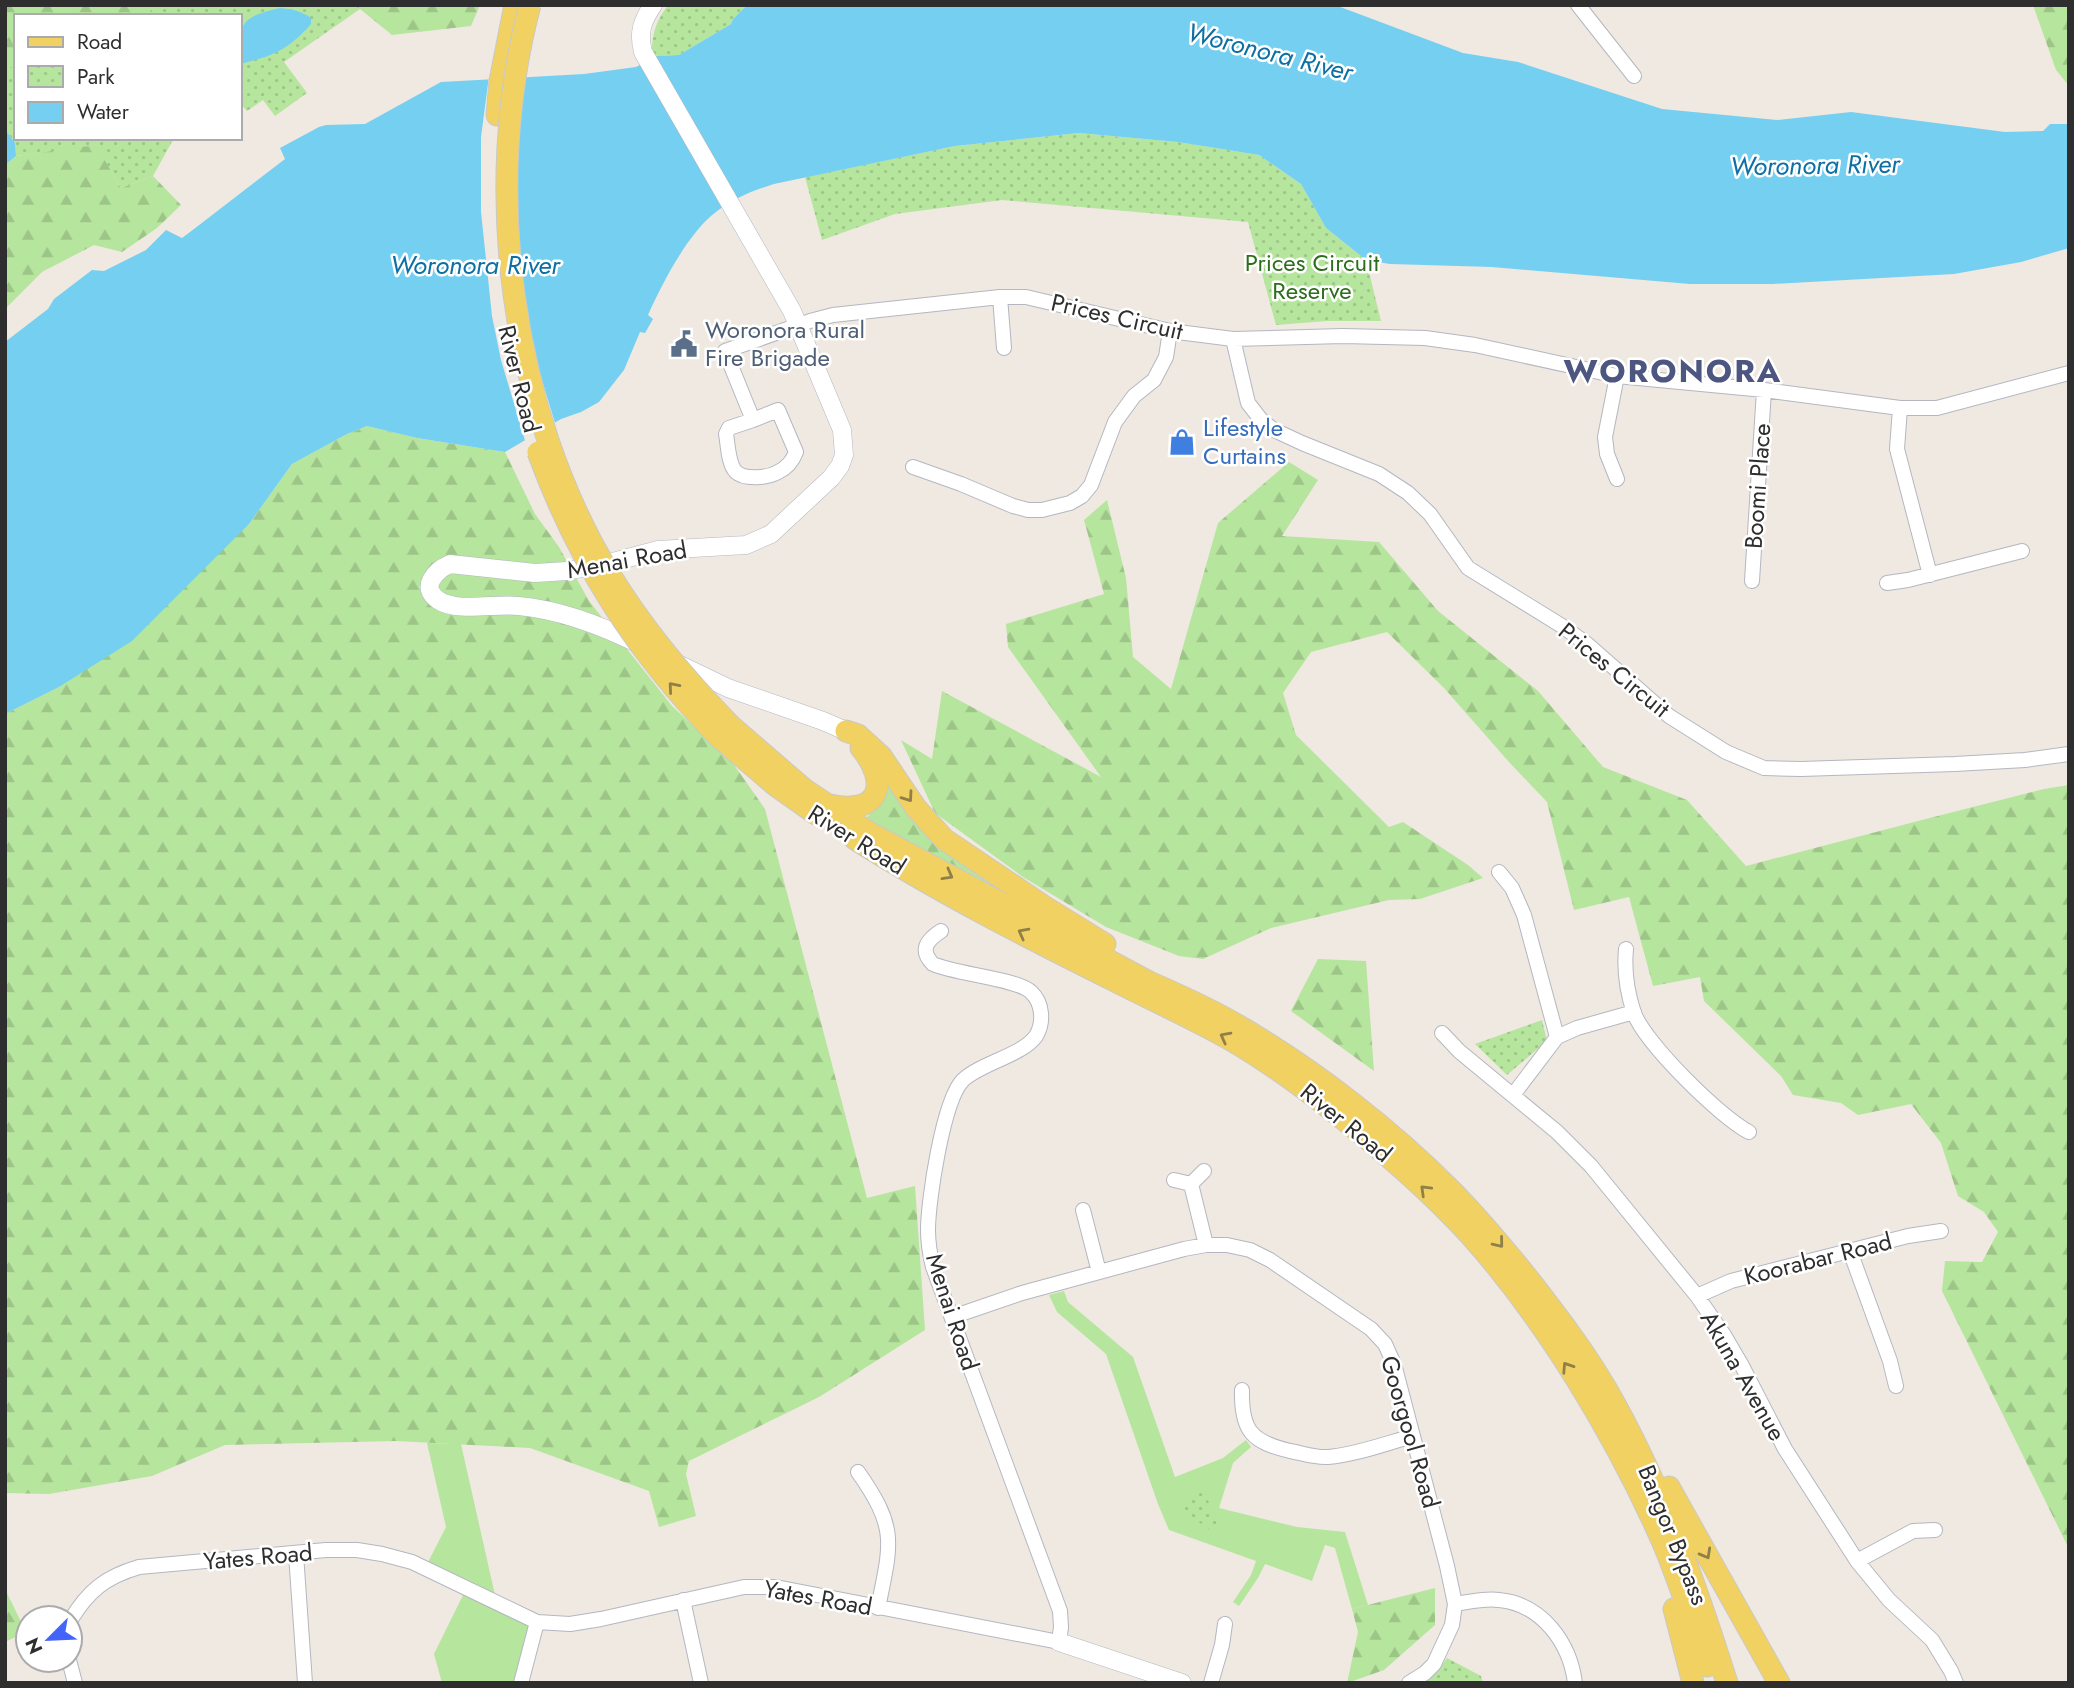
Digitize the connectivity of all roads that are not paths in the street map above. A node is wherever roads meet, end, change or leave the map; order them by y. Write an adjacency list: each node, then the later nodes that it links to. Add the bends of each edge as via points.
1 (514, 5): 22 (main road, River Road, one-way to 1, bridge, via 656,667 596,579 555,496 519,393 502,308 494,226 497,115)
2 (530, 5): 22 (main road, River Road, bridge, via 509,133 507,221 518,319 535,398 566,485 609,572)
3 (653, 5): 7 (street, Menai Road, via 642,23 641,46)
4 (1578, 5): 5 (street)
5 (1633, 76)
6 (1000, 297): 7 (street, Prices Circuit, via 833,315); 8 (street, Prices Circuit, via 1026,297); 10 (street)
7 (797, 325): 15 (street, Prices Circuit, via 725,351); 23 (street, Menai Road, via 842,430 844,456 831,478 771,534 746,545 657,550 567,571 535,573 450,564 435,572 430,587 435,597 446,603 518,605 582,621 728,688)
8 (1170, 331): 9 (street, Prices Circuit); 16 (street, via 1166,357 1154,380 1134,396 1115,422 1091,485 1070,503 1028,510)
9 (1233, 338): 12 (street, Prices Circuit, via 1425,338); 24 (street, Prices Circuit, via 1248,403 1262,421 1302,443 1379,474 1408,493 1430,514 1468,568 1562,625 1669,716 1726,751 1764,768 1801,769 1955,764)
10 (1004, 348)
11 (2069, 373): 14 (street, Prices Circuit, via 1937,408)
12 (1617, 376): 13 (street, Prices Circuit); 17 (street, via 1605,437)
13 (1764, 390): 14 (street, Prices Circuit); 20 (street, Boomi Place)
14 (1900, 408): 19 (street, via 1897,449)
15 (753, 420): 15 (street, via 778,410 796,452 793,461 778,473 751,478 736,472 732,465 726,434)
16 (913, 467)
17 (1617, 480)
18 (2022, 551): 19 (street)
19 (1930, 575): 21 (street)
20 (1752, 581)
21 (1887, 583)
22 (725, 731): 25 (main road, River Road); 48 (main road, River Road, one-way to 22, via 1524,1303 1469,1235 1390,1157 1293,1080 1230,1039 909,873 793,799)
23 (846, 731): 25 (main road, via 874,770 876,792 858,808); 29 (main road, one-way to 29, via 858,735 881,756 916,808 944,839)
24 (2069, 754)
25 (825, 804): 29 (main road, River Road, one-way to 29, via 979,892)
26 (1499, 872): 32 (street, via 1524,915)
27 (941, 931): 44 (street, Menai Road, via 926,946 933,964 1018,985 1031,992 1042,1022 1035,1038 1019,1050 962,1081 946,1115 928,1229 931,1257)
28 (1626, 949): 30 (street, via 1624,969)
29 (1190, 1000): 47 (main road, River Road, one-way to 47, via 1318,1078 1454,1193 1555,1312)
30 (1634, 1012): 32 (street); 34 (street, via 1658,1049 1726,1117)
31 (1442, 1033): 33 (street, Akuna Avenue)
32 (1557, 1037): 33 (street)
33 (1513, 1095): 43 (street, Akuna Avenue, via 1591,1166)
34 (1749, 1132)
35 (1204, 1171): 37 (street)
36 (1174, 1180): 37 (street)
37 (1191, 1184): 40 (street)
38 (1083, 1210): 42 (street)
39 (1941, 1231): 41 (street, Koorabar Road)
40 (1206, 1245): 42 (street, Goorgool Road); 49 (street, Goorgool Road, via 1250,1250 1270,1260 1371,1329 1394,1364)
41 (1850, 1251): 43 (street, Koorabar Road, via 1731,1281); 45 (street)
42 (1099, 1272): 44 (street, Goorgool Road)
43 (1697, 1296): 53 (street, Akuna Avenue, via 1741,1364 1785,1449)
44 (951, 1317): 60 (street, Menai Road, via 1059,1611)
45 (1896, 1386)
46 (1242, 1391): 49 (street, via 1247,1426 1267,1445 1326,1457)
47 (1607, 1391): 70 (main road, Bangor Bypass, via 1683,1551); 71 (main road, one-way to 71, via 1641,1437)
48 (1603, 1424): 68 (main road, via 1657,1555); 69 (main road, Bangor Bypass, via 1664,1545)
49 (1413, 1436): 56 (street, Goorgool Road)
50 (858, 1472): 57 (street, via 873,1493 889,1534)
51 (1935, 1530): 53 (street, via 1913,1531)
52 (296, 1554): 55 (street, Yates Road, via 139,1567 95,1588); 58 (street, Yates Road, via 357,1550 412,1562); 61 (street)
53 (1857, 1561): 72 (street, Akuna Avenue, via 1889,1600 1932,1640)
54 (683, 1600): 57 (street, Yates Road, via 744,1587 776,1587); 58 (street, Yates Road, via 570,1624); 63 (street)
55 (80, 1604)
56 (1455, 1604): 66 (street, Goorgool Road, via 1452,1625 1434,1664); 67 (street, via 1499,1600 1524,1606 1548,1623 1566,1647)
57 (877, 1608): 60 (street, Yates Road)
58 (537, 1622): 62 (street)
59 (1225, 1624): 65 (street)
60 (1059, 1642): 64 (street)
61 (305, 1683)
62 (521, 1683)
63 (701, 1683)
64 (1182, 1683)
65 (1211, 1683)
66 (1409, 1683)
67 (1575, 1683)
68 (1693, 1683)
69 (1712, 1683)
70 (1727, 1683)
71 (1779, 1683)
72 (1956, 1683)

